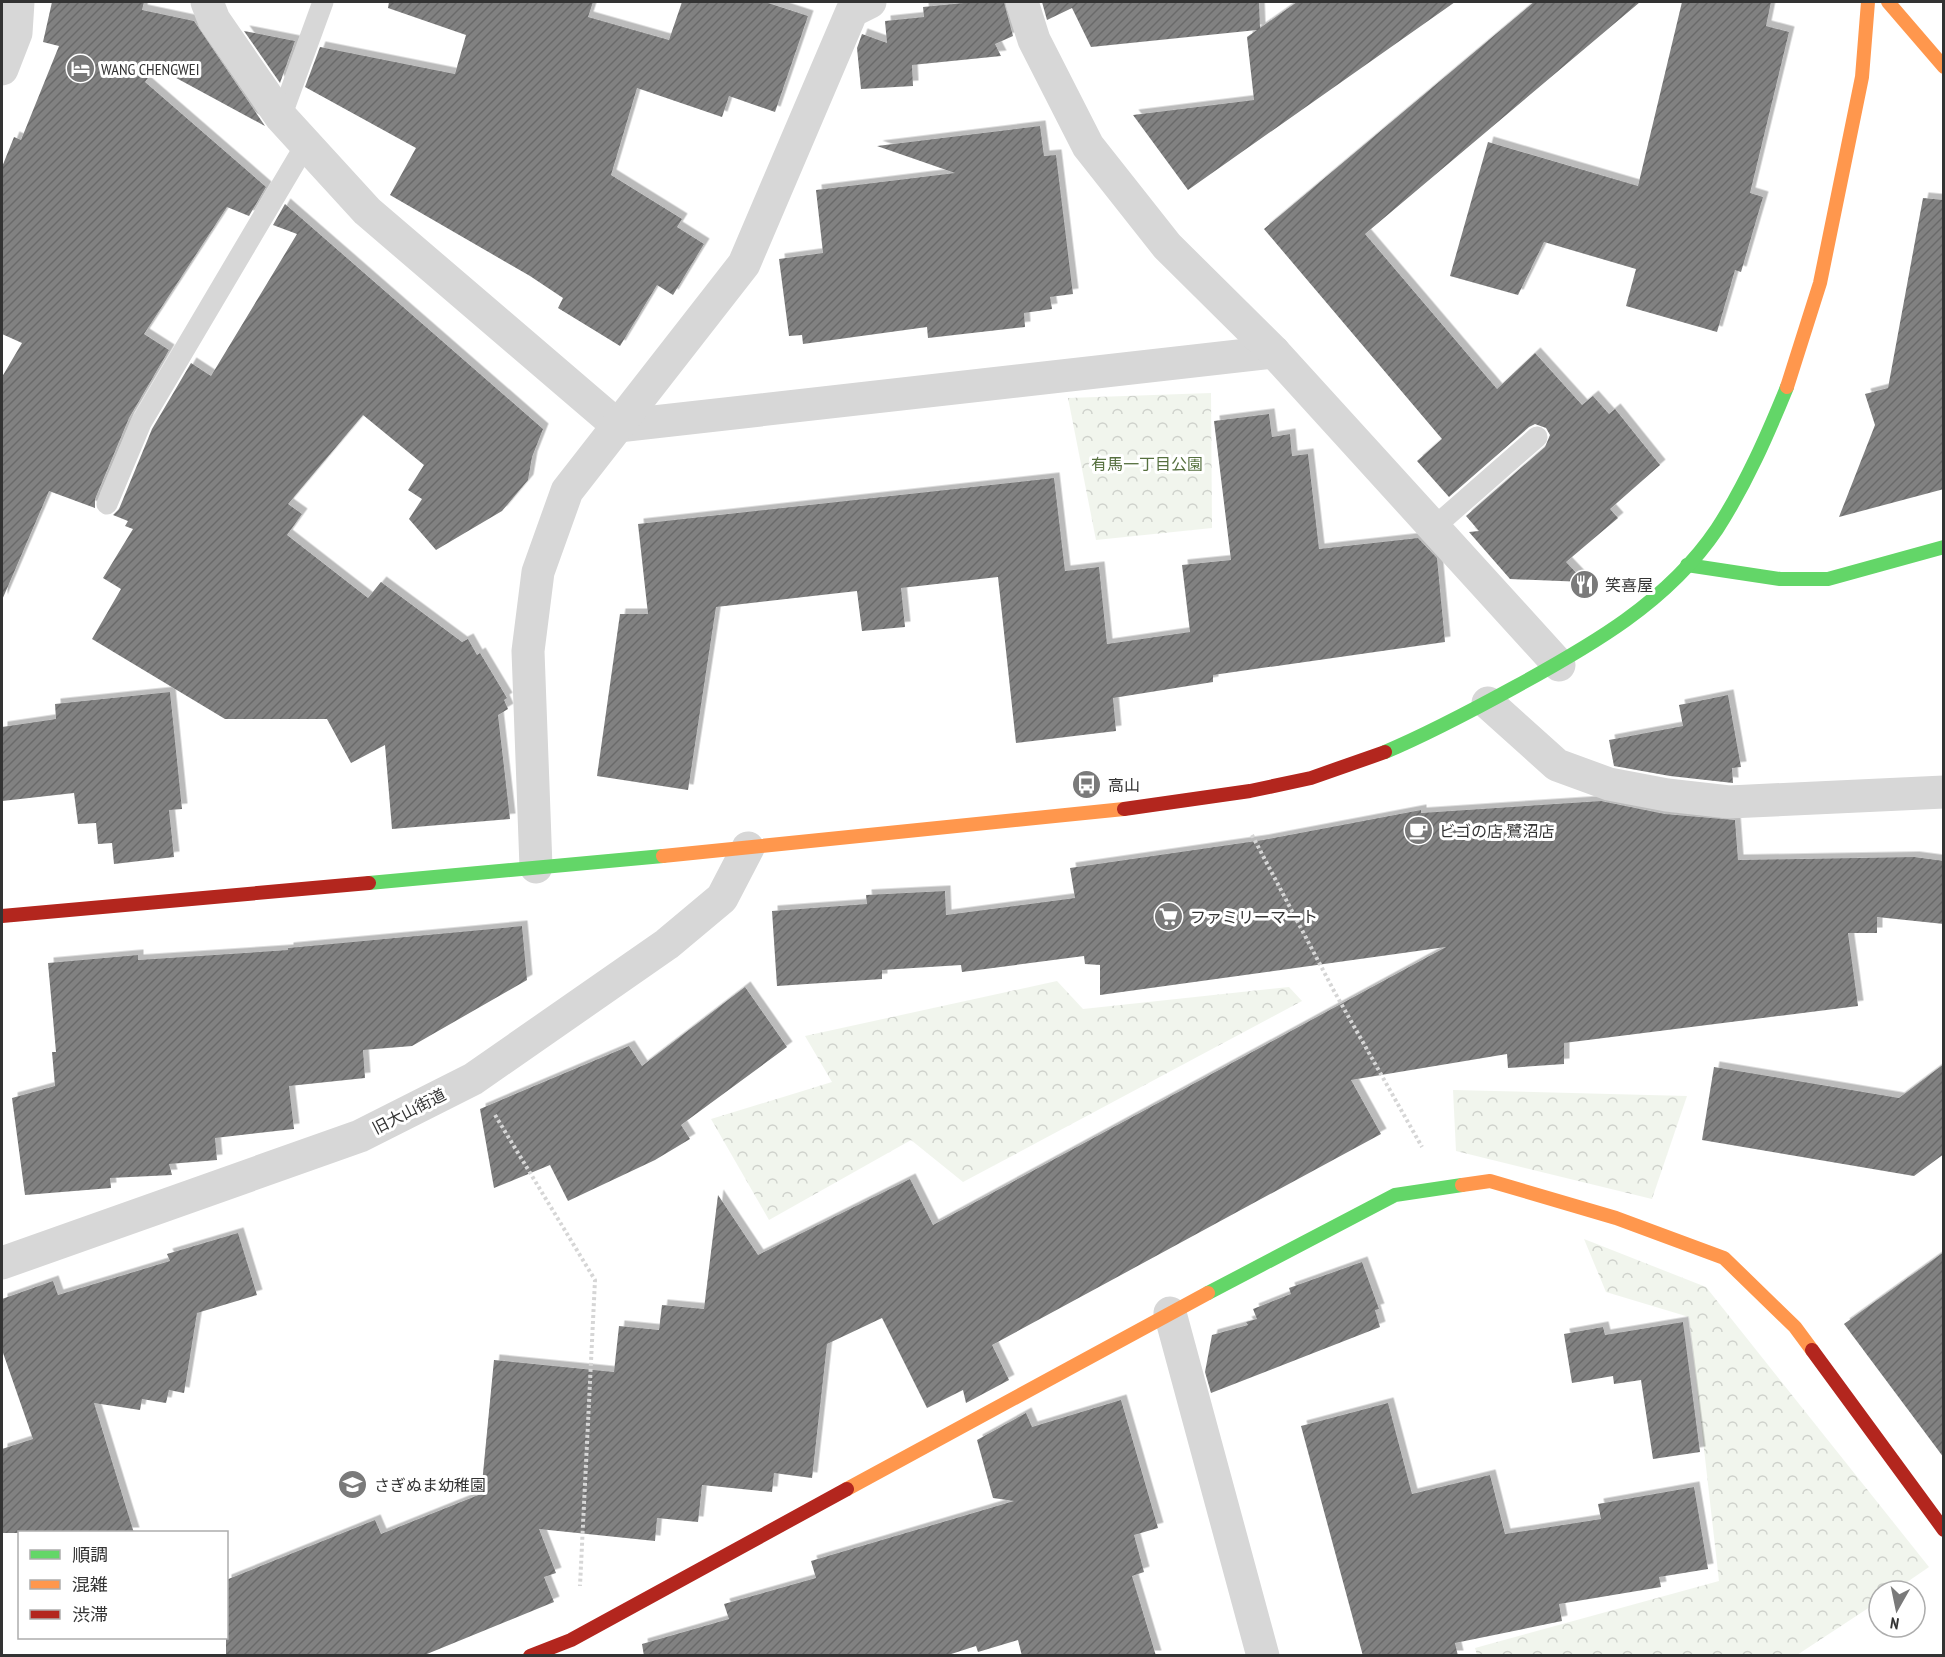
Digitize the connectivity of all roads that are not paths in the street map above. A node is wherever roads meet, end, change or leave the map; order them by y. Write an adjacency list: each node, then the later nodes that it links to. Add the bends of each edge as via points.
1 (18, 2): 9 (street, via 16,33)
2 (207, 2): 10 (street, via 214,20)
3 (323, 2): 10 (lane)
4 (1022, 2): 12 (street, via 1034,40 1088,146 1167,246)
5 (1868, 2): 18 (street, via 1862,77 1825,260 1792,376 1755,464 1716,530)
6 (1888, 2): 8 (street)
7 (855, 5): 13 (street, via 744,264)
8 (1944, 68)
9 (2, 69)
10 (281, 117): 11 (street)
11 (306, 144): 13 (street, via 367,211); 15 (lane, via 141,423)
12 (1274, 352): 13 (street); 16 (street)
13 (618, 426): 23 (street, via 567,492 538,572 528,651)
14 (1537, 437): 16 (lane)
15 (107, 504)
16 (1433, 528): 19 (street)
17 (1944, 547): 18 (street, via 1828,579 1780,579)
18 (1687, 566): 19 (street, via 1644,608)
19 (1559, 665): 20 (street)
20 (1488, 703): 21 (street, via 1557,765 1609,784 1729,802); 22 (street, via 1387,751 1311,778 1250,791 1026,822)
21 (1944, 792)
22 (748, 848): 23 (street); 25 (street, 旧大山街道, via 722,898 667,944 473,1079 360,1136)
23 (536, 867): 24 (street)
24 (2, 916)
25 (2, 1263)
26 (1170, 1313): 27 (street, via 1395,1195 1490,1181 1616,1218 1724,1258 1795,1327); 28 (street); 30 (street)
27 (1944, 1530)
28 (575, 1643): 29 (street)
29 (530, 1656)
30 (1263, 1656)

